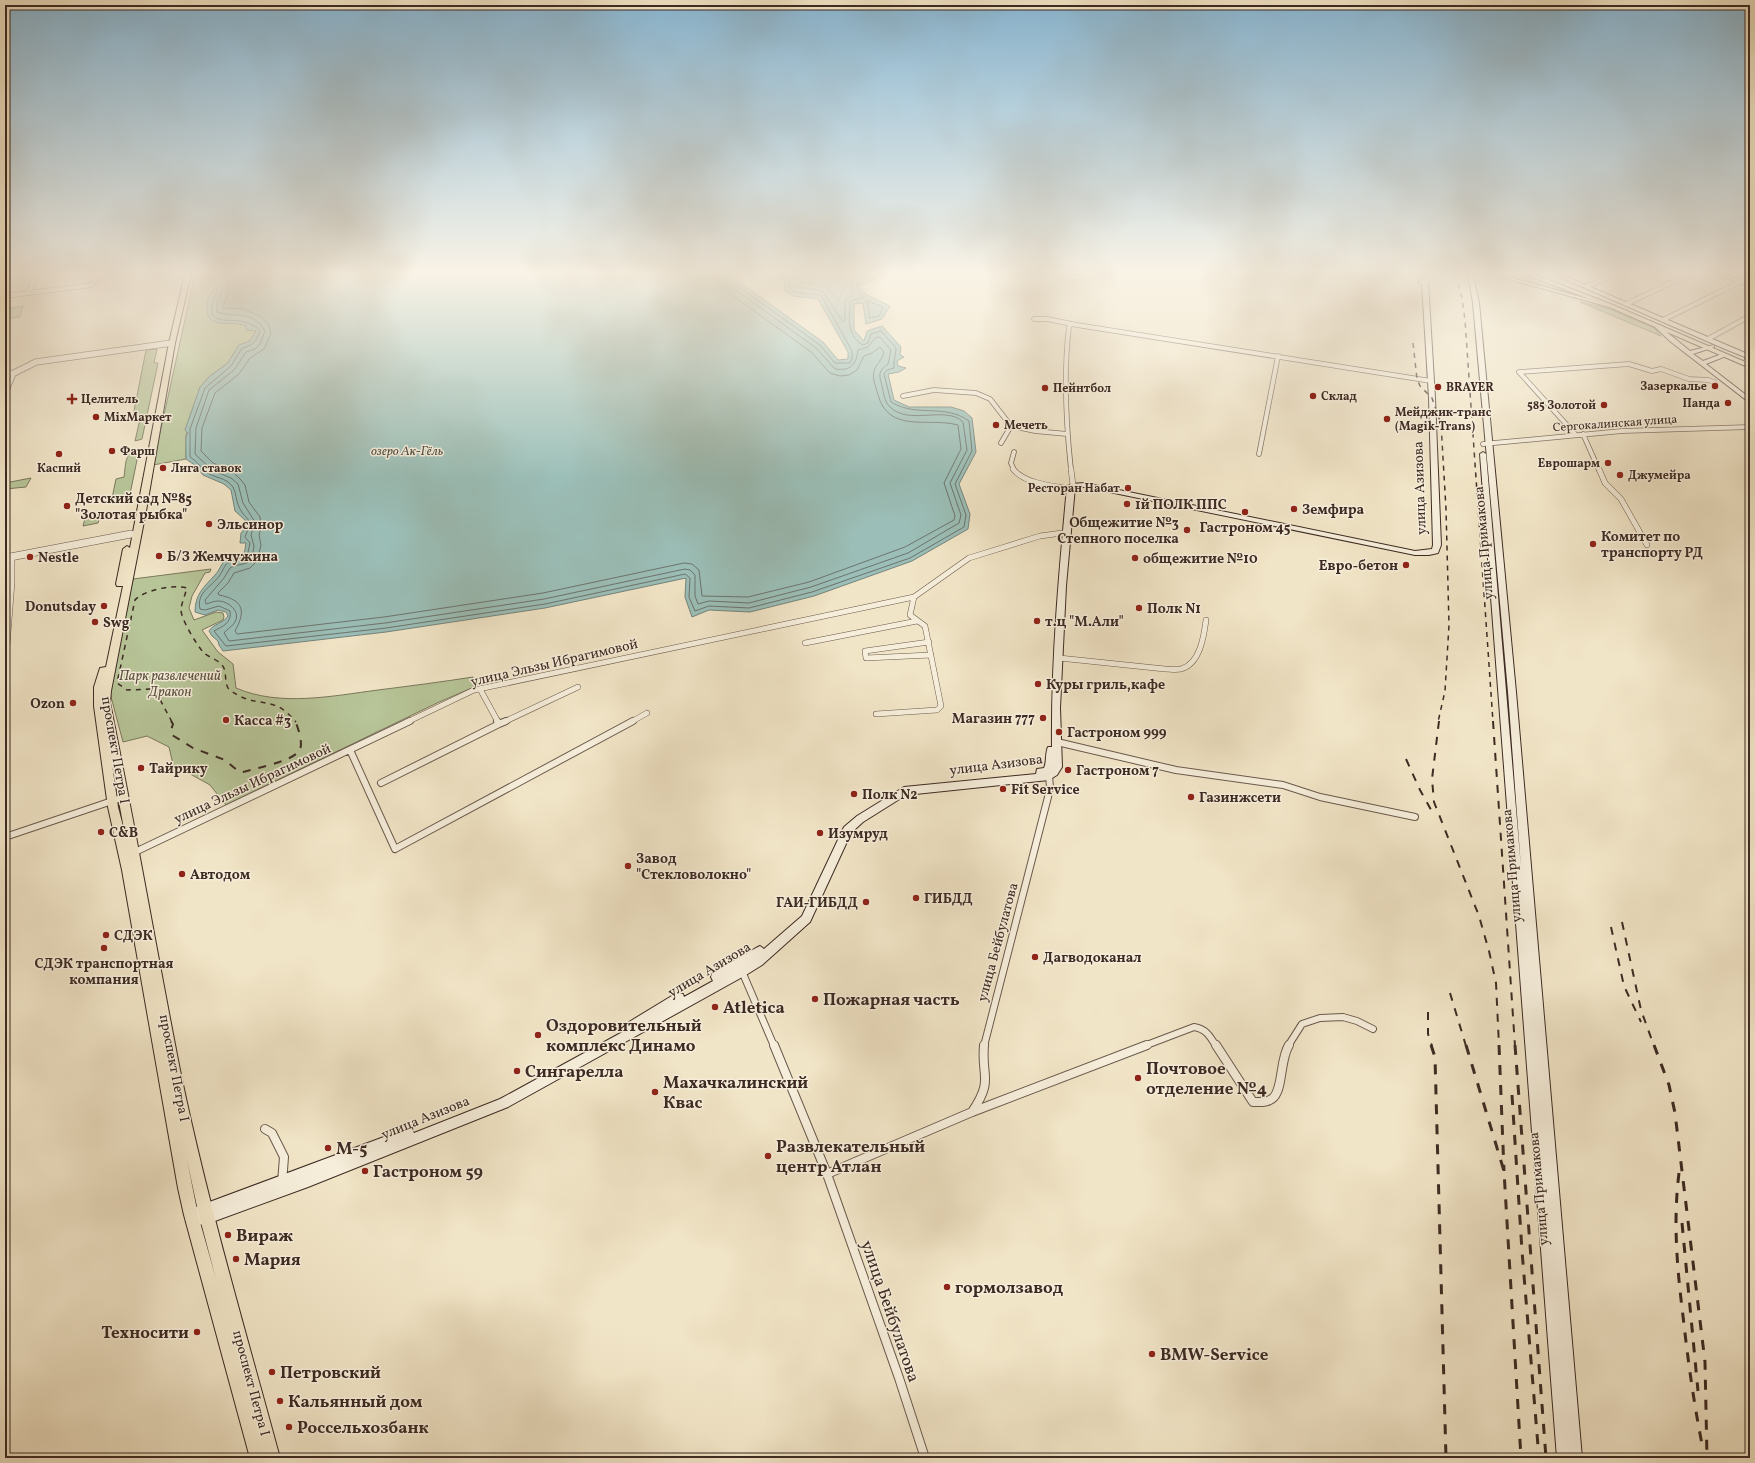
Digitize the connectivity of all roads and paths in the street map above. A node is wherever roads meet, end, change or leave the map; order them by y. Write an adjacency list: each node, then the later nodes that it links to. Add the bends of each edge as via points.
1 (1067, 342): 28 (street)
2 (1189, 342): 16 (street)
3 (1427, 342): 21 (main road, улица Азизова)
4 (1475, 342): 32 (main road, улица Примакова)
5 (1479, 342): 32 (main road, улица Примакова)
6 (1677, 342): 14 (main road)
7 (1699, 342): 12 (main road)
8 (1702, 342): 12 (main road)
9 (1706, 342): 13 (main road)
10 (1715, 342): 13 (main road)
11 (170, 343): 19 (street, via 36,362); 37 (main road, проспект Петра I); 57 (main road, проспект Петра I, via 143,503 106,691 105,703)
12 (1709, 346): 14 (main road); 15 (main road); 17 (main road)
13 (1732, 350): 17 (main road)
14 (1690, 353): 18 (main road)
15 (1724, 355): 17 (main road); 18 (main road)
16 (1278, 356): 21 (street); 34 (street)
17 (1749, 360)
18 (1703, 363): 25 (main road)
19 (14, 373): 20 (street); 23 (street)
20 (5, 374)
21 (1429, 381): 35 (main road, улица Азизова, via 1433,544 1425,551 1080,481)
22 (1714, 382): 30 (street, via 1689,379 1661,369 1652,371 1629,364 1518,372)
23 (5, 395)
24 (903, 396): 26 (street, via 934,390 976,393 990,399)
25 (1750, 401)
26 (1011, 426): 28 (street); 31 (street)
27 (1750, 426): 29 (street, Сергокалинская улица)
28 (1067, 434): 35 (street)
29 (1583, 434): 30 (street, Сергокалинская улица); 38 (street, via 1605,483 1621,499)
30 (1576, 435): 32 (street, Сергокалинская улица)
31 (1001, 443)
32 (1486, 444): 71 (main road, улица Примакова); 72 (main road, улица Примакова, via 1512,692)
33 (1014, 452): 35 (street, via 1012,468 1027,479)
34 (1259, 454)
35 (1071, 486): 36 (main road, улица Азизова); 46 (main road, улица Азизова, via 1062,586)
36 (1062, 533): 40 (street, via 1040,536 969,558); 61 (main road, улица Азизова, via 1049,768 1046,772 904,787 858,815 842,830 805,912)
37 (131, 534): 39 (street); 57 (main road, проспект Петра I, via 99,688 99,706)
38 (1647, 545)
39 (8, 557): 47 (street, via 12,582)
40 (914, 597): 42 (street, via 910,615); 49 (street, улица Эльзы Ибрагимовой)
41 (1206, 620): 46 (street, via 1199,650 1190,663 1180,669)
42 (917, 621): 43 (street, via 925,626); 44 (street)
43 (929, 642): 45 (street); 45 (street, via 865,652 866,658)
44 (806, 643)
45 (931, 655): 51 (street, via 941,706 937,710)
46 (1059, 658): 53 (main road, улица Азизова)
47 (5, 671)
48 (578, 687): 52 (street)
49 (480, 689): 52 (street); 54 (street, улица Эльзы Ибрагимовой)
50 (647, 712): 54 (street, via 395,848)
51 (876, 714)
52 (499, 724): 56 (street)
53 (1057, 742): 55 (main road, улица Азизова, via 1057,767); 58 (street, via 1176,770 1283,784 1320,797)
54 (350, 750): 60 (street, улица Эльзы Ибрагимовой)
55 (1049, 776): 61 (main road, улица Азизова, via 904,791 847,830 806,919 758,961); 63 (street, улица Бейбулатова, via 1048,797 982,1055 986,1087)
56 (381, 783)
57 (118, 799): 59 (street); 60 (main road, проспект Петра I); 67 (main road, проспект Петра I, via 170,1111)
58 (1415, 817)
59 (5, 837)
60 (133, 853): 67 (main road, проспект Петра I)
61 (740, 968): 65 (street, улица Бейбулатова); 66 (main road, улица Азизова, via 655,1020 504,1103 308,1182)
62 (1373, 1029): 63 (street, via 1357,1020 1343,1017 1320,1018 1302,1024 1286,1051 1274,1097 1265,1102 1253,1102 1207,1032 1194,1027)
63 (972, 1112): 65 (street)
64 (265, 1129): 66 (street, via 272,1133 284,1156)
65 (827, 1174): 70 (street, улица Бейбулатова)
66 (282, 1185): 67 (main road, улица Азизова)
67 (199, 1217): 68 (main road, проспект Петра I); 69 (main road, проспект Петра I)
68 (258, 1458)
69 (272, 1458)
70 (925, 1458)
71 (1564, 1458)
72 (1575, 1458)

